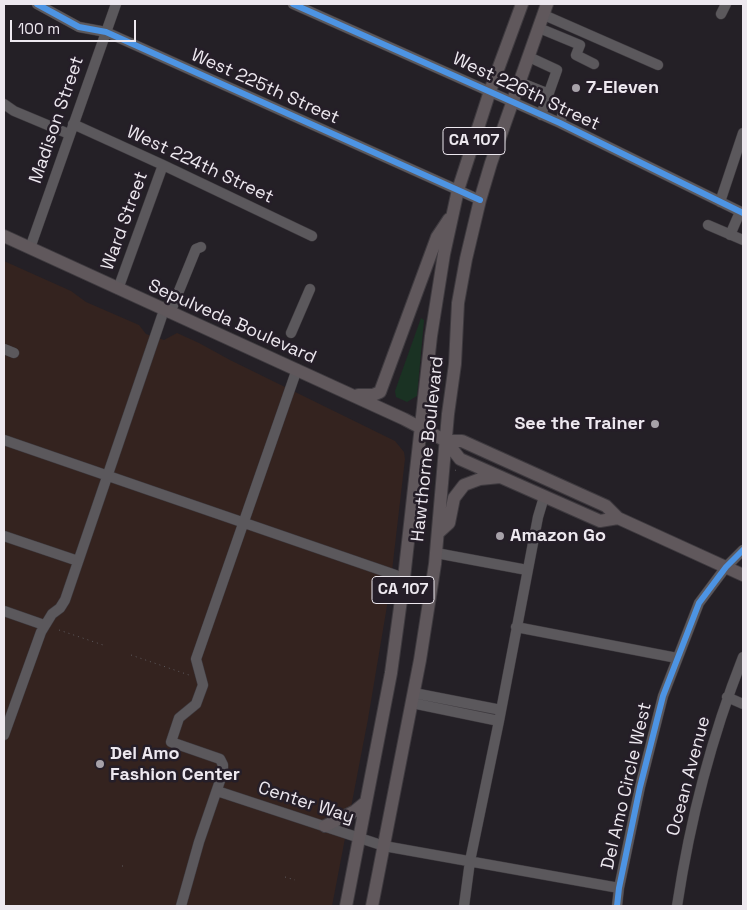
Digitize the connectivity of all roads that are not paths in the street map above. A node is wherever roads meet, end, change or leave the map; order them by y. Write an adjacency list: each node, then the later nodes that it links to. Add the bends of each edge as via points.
1 (37, 4): 9 (street, West 225th Street, via 79,27)
2 (116, 4): 9 (street, Madison Street)
3 (293, 4): 14 (street, West 226th Street)
4 (522, 4): 14 (main road, Hawthorne Boulevard / CA 107)
5 (726, 4): 7 (street)
6 (546, 9): 8 (main road, Hawthorne Boulevard / CA 107); 12 (street)
7 (721, 14)
8 (539, 28): 10 (main road, Hawthorne Boulevard / CA 107); 11 (street, via 580,45 576,55)
9 (106, 32): 20 (street, Madison Street); 23 (street, West 225th Street)
10 (529, 57): 13 (main road, Hawthorne Boulevard / CA 107); 15 (street, via 558,70)
11 (594, 64)
12 (658, 65)
13 (519, 82): 15 (street); 16 (main road, Hawthorne Boulevard / CA 107)
14 (490, 91): 16 (street, West 226th Street); 23 (main road, Hawthorne Boulevard / CA 107)
15 (548, 98): 18 (street); 19 (street, via 564,109)
16 (512, 102): 18 (street, West 226th Street); 24 (main road, Hawthorne Boulevard / CA 107)
17 (4, 104): 20 (street, West 224th Street, via 14,111)
18 (541, 115): 19 (street, West 226th Street)
19 (560, 123): 25 (street, West 226th Street)
20 (71, 129): 22 (street, West 224th Street); 34 (street, Madison Street)
21 (743, 133): 25 (street)
22 (163, 165): 31 (street, West 224th Street); 36 (street, Ward Street)
23 (458, 190): 24 (street, West 225th Street); 26 (main road, Hawthorne Boulevard / CA 107)
24 (480, 200): 43 (main road, Hawthorne Boulevard / CA 107, via 458,303)
25 (720, 202): 27 (street, West 226th Street)
26 (453, 212): 40 (main road, via 437,237 380,392); 41 (main road, Hawthorne Boulevard / CA 107, via 431,336)
27 (742, 212): 29 (street)
28 (708, 225): 29 (street)
29 (730, 235): 32 (street)
30 (4, 236): 34 (main road, Sepulveda Boulevard)
31 (312, 236)
32 (743, 240)
33 (201, 247): 37 (street, via 196,249)
34 (30, 248): 36 (main road, Sepulveda Boulevard)
35 (310, 288): 38 (street)
36 (118, 289): 37 (main road, Sepulveda Boulevard)
37 (167, 311): 39 (main road, Sepulveda Boulevard); 44 (street)
38 (291, 333)
39 (297, 370): 40 (main road, Sepulveda Boulevard); 48 (street)
40 (352, 394): 41 (main road, Sepulveda Boulevard)
41 (421, 428): 43 (main road, Sepulveda Boulevard); 57 (main road, Hawthorne Boulevard / CA 107)
42 (4, 440): 44 (street)
43 (446, 441): 45 (main road, Sepulveda Boulevard, via 460,459); 47 (main road, Sepulveda Boulevard, via 462,441 606,506); 49 (main road, Hawthorne Boulevard / CA 107)
44 (108, 475): 48 (street); 53 (street)
45 (502, 477): 46 (main road, Sepulveda Boulevard); 49 (main road, via 480,479 464,485 454,498 449,523)
46 (544, 497): 47 (main road, Sepulveda Boulevard, via 600,521); 55 (street)
47 (618, 518): 54 (main road, Sepulveda Boulevard)
48 (243, 522): 57 (street); 69 (street, via 196,659 203,685 196,704 179,718 171,742 220,759 223,772)
49 (438, 533): 52 (main road, Hawthorne Boulevard / CA 107)
50 (4, 536): 53 (street)
51 (743, 550): 54 (street)
52 (436, 553): 55 (street); 64 (main road, Hawthorne Boulevard / CA 107)
53 (78, 561): 59 (street, via 65,600)
54 (726, 567): 56 (main road, Sepulveda Boulevard); 62 (street, Del Amo Circle West, via 699,603)
55 (527, 570): 60 (street)
56 (743, 575)
57 (404, 578): 70 (main road, Hawthorne Boulevard / CA 107, via 391,673)
58 (4, 611): 59 (street)
59 (44, 625): 68 (street)
60 (516, 627): 62 (street); 66 (street)
61 (743, 657): 63 (street, Ocean Avenue)
62 (677, 658): 75 (street, Del Amo Circle West, via 656,723)
63 (727, 697): 65 (street); 81 (street, Ocean Avenue, via 708,755)
64 (413, 698): 66 (street); 67 (street); 73 (main road, Hawthorne Boulevard / CA 107)
65 (743, 704)
66 (501, 710): 67 (street)
67 (499, 721): 74 (street)
68 (4, 736)
69 (217, 791): 71 (street, Center Way); 76 (street)
70 (366, 802): 71 (main road); 72 (main road, Hawthorne Boulevard / CA 107)
71 (325, 826): 72 (street, Center Way)
72 (359, 837): 73 (street, Center Way); 77 (main road, Hawthorne Boulevard / CA 107)
73 (384, 846): 74 (street, Center Way); 78 (main road, Hawthorne Boulevard / CA 107)
74 (470, 861): 75 (street, Center Way); 79 (street)
75 (619, 888): 80 (street, Del Amo Circle West)
76 (181, 906)
77 (346, 906)
78 (372, 906)
79 (464, 906)
80 (617, 906)
81 (677, 906)

